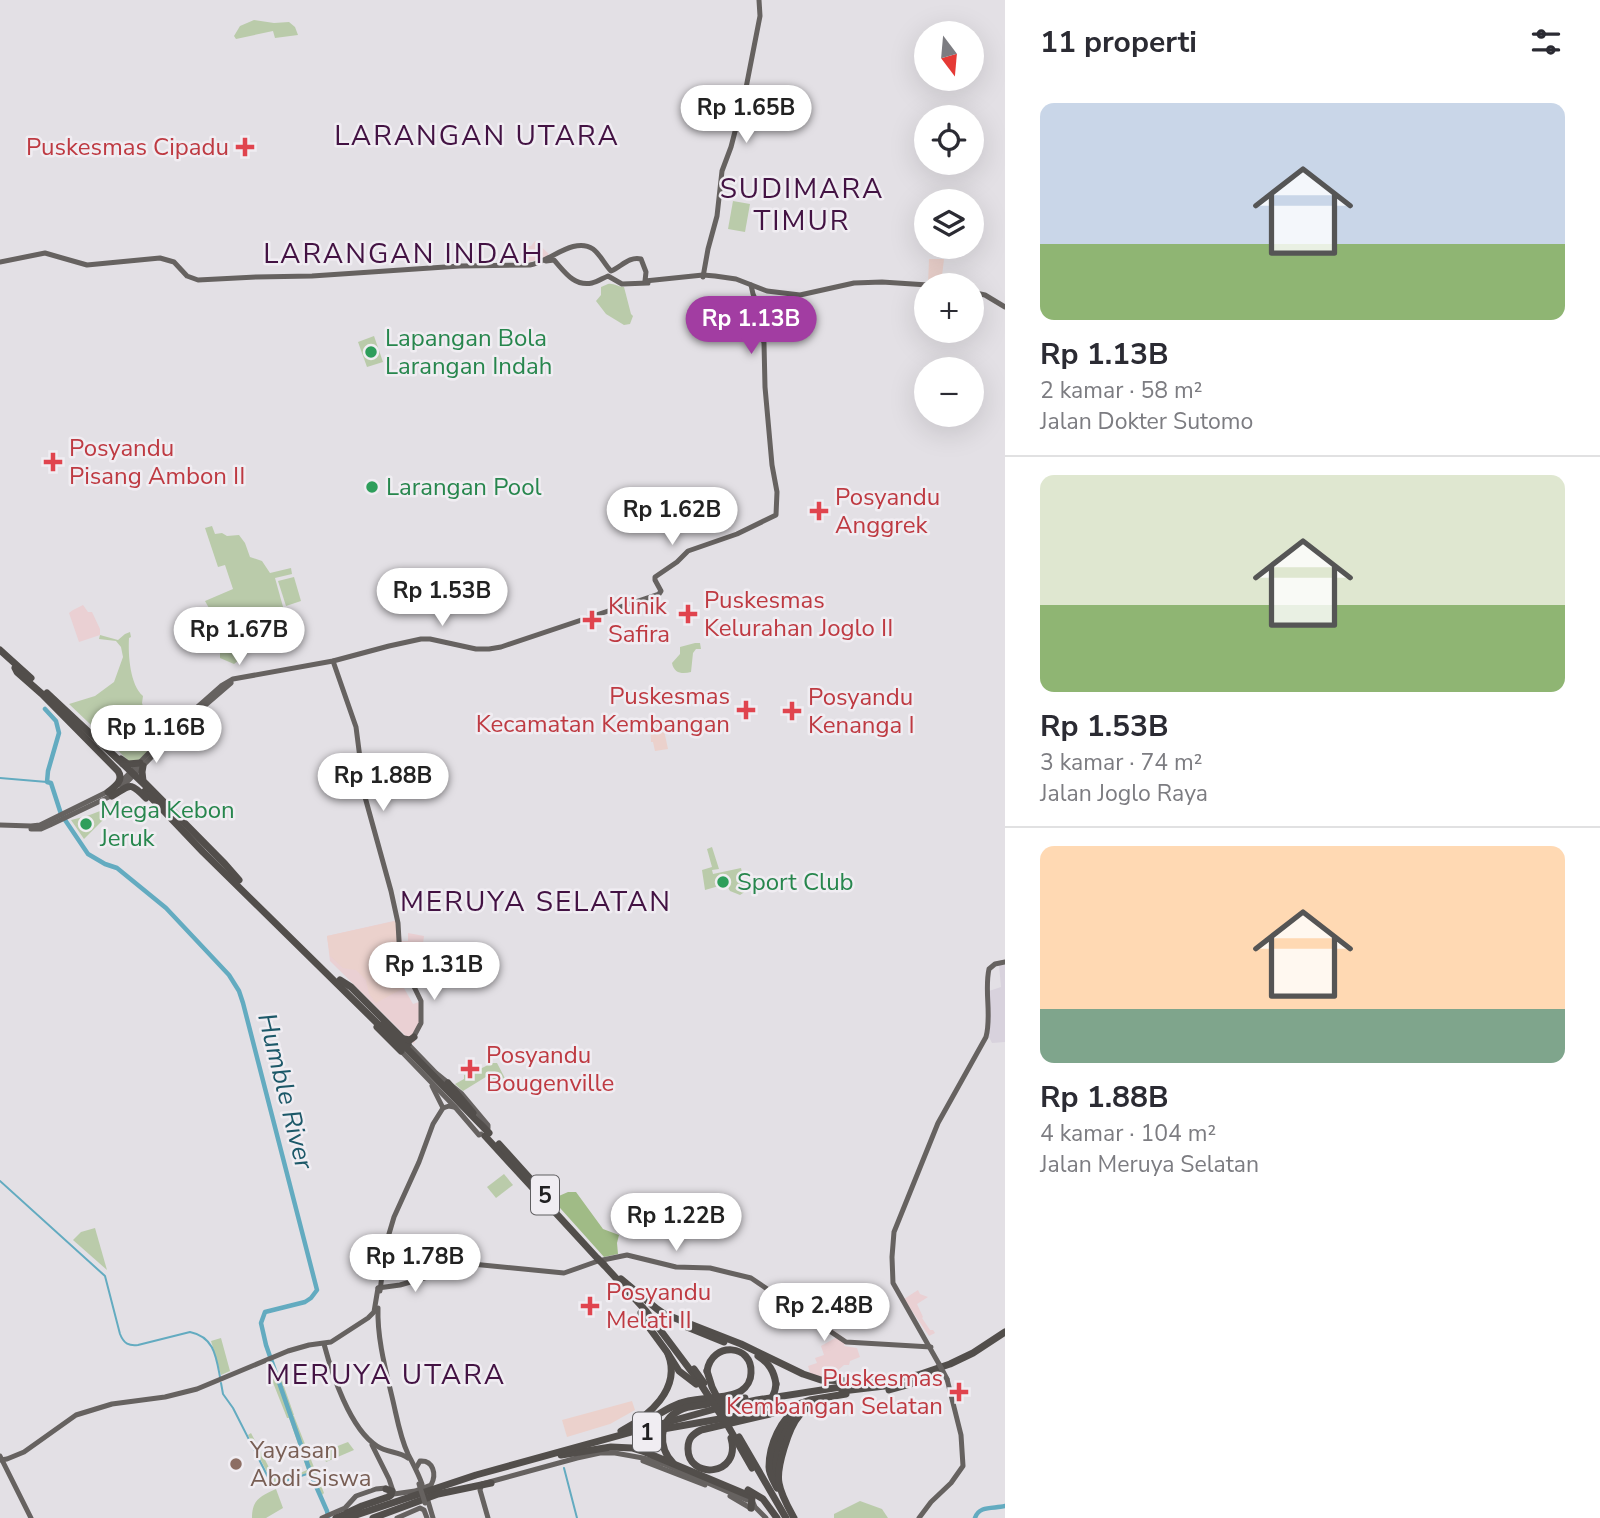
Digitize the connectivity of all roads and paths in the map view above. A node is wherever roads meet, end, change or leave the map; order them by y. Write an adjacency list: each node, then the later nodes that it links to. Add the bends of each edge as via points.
1 (759, 0): 8 (main road, via 761,16 722,171)
2 (586, 246): 3 (main road); 7 (main road, via 610,271 631,259 641,259); 9 (main road, via 606,267)
3 (575, 247): 4 (main road, via 557,255); 6 (main road, via 536,264)
4 (556, 261): 6 (main road, via 535,267); 9 (main road, via 575,281 588,284)
5 (1, 263): 6 (main road, via 42,253 90,265 160,258 177,264 193,279 313,279)
6 (510, 266)
7 (645, 267): 10 (main road, via 644,280); 11 (main road)
8 (703, 276): 10 (main road); 13 (main road)
9 (603, 278): 11 (main road)
10 (648, 282): 11 (main road)
11 (634, 284)
12 (914, 285): 13 (main road, via 854,285 798,298)
13 (751, 287): 17 (main road, via 764,341 776,515 686,552 654,577 659,594 498,648 476,649 425,639)
14 (984, 293): 15 (main road)
15 (1005, 305)
16 (0, 652): 19 (highway, 5); 24 (highway, 5, via 50,695)
17 (333, 661): 18 (main road); 20 (main road); 21 (main road, via 240,677)
18 (319, 666): 20 (main road, via 331,666); 21 (main road)
19 (15, 668): 24 (highway, 5); 24 (highway)
20 (337, 672): 32 (main road, via 356,727 365,794 398,926 400,958 421,1000 421,1023)
21 (223, 687): 22 (main road, via 170,731)
22 (141, 765): 23 (main road); 24 (highway, via 134,765); 24 (highway, via 142,775)
23 (135, 772): 24 (highway); 24 (highway)
24 (130, 777): 25 (highway, via 131,786); 25 (highway, via 120,774); 27 (highway, 5); 27 (highway, 5, via 194,842)
25 (110, 794): 26 (main road, via 36,826)
26 (0, 827)
27 (211, 853): 28 (highway, 5); 28 (highway, 5)
28 (263, 907): 29 (highway, 5); 31 (highway, 5)
29 (314, 960): 33 (highway); 39 (highway, 5, bridge)
30 (1005, 962): 52 (main road, via 989,969 986,1037 938,1124 894,1232 893,1283)
31 (340, 980): 32 (highway); 38 (highway, 5, bridge)
32 (411, 1043): 33 (main road); 35 (main road)
33 (402, 1053): 34 (main road)
34 (432, 1083): 36 (main road); 37 (main road)
35 (448, 1083): 38 (highway)
36 (455, 1107): 37 (main road); 38 (main road)
37 (443, 1108): 42 (main road, via 394,1217)
38 (485, 1130): 39 (highway); 40 (highway, 5, bridge)
39 (521, 1175): 40 (highway, 5)
40 (606, 1264): 41 (highway, 5); 43 (highway, 5)
41 (621, 1279): 45 (highway); 65 (highway, 5, bridge, via 679,1347)
42 (380, 1287): 46 (main road); 47 (main road); 52 (main road, via 477,1264 564,1273 627,1255 753,1279 846,1342)
43 (627, 1291): 44 (highway); 57 (highway, 5)
44 (641, 1313): 53 (highway); 57 (highway)
45 (667, 1315): 56 (highway, via 821,1380); 67 (highway, bridge, via 763,1360 772,1369 776,1384 773,1396 760,1410)
46 (371, 1316): 47 (main road); 49 (main road)
47 (378, 1322): 70 (main road)
48 (1005, 1332): 56 (highway, 1, via 939,1369)
49 (337, 1337): 51 (main road); 54 (main road)
50 (1005, 1338): 55 (highway, 1)
51 (324, 1344): 54 (main road); 68 (main road, via 345,1404)
52 (931, 1347): 55 (main road, bridge)
53 (668, 1354): 57 (highway, via 679,1371); 66 (highway, via 671,1366 659,1403)
54 (270, 1358): 61 (main road)
55 (944, 1376): 59 (highway, via 893,1389); 67 (highway, 1, via 757,1404); 97 (main road, via 961,1435 963,1465)
56 (877, 1382): 58 (highway, 1)
57 (698, 1385): 63 (highway, bridge, via 731,1438 733,1446 729,1461 712,1470 691,1460 688,1443 697,1432 770,1414); 77 (highway, 5, bridge)
58 (850, 1385): 64 (highway); 69 (highway, 1, via 715,1409)
59 (846, 1394): 62 (highway); 89 (highway, via 813,1404 792,1425 778,1478)
60 (725, 1395): 64 (highway); 65 (highway, bridge, via 739,1392 751,1373 747,1358 735,1350 721,1351 709,1362 707,1371); 66 (highway, via 686,1401)
61 (165, 1396): 75 (main road, via 113,1402 77,1413); 75 (main road, via 112,1404 74,1416 28,1450)
62 (820, 1398): 63 (highway); 84 (highway, via 800,1409 786,1427 775,1461)
63 (810, 1400): 84 (highway, via 795,1409 778,1431 769,1466)
64 (718, 1402): 76 (highway, bridge, via 682,1410 666,1425 662,1444)
65 (729, 1419): 77 (highway, 5, bridge)
66 (621, 1431): 69 (highway)
67 (646, 1432): 73 (highway, 1)
68 (368, 1439): 71 (main road); 74 (main road)
69 (590, 1443): 88 (highway, 1)
70 (405, 1445): 72 (main road); 78 (main road)
71 (384, 1450): 72 (main road); 74 (main road)
72 (401, 1454): 83 (main road, via 409,1461)
73 (561, 1455): 76 (highway, via 624,1447); 91 (highway, 1)
74 (379, 1458): 81 (main road)
75 (1, 1460): 90 (main road)
76 (674, 1465): 80 (highway)
77 (754, 1467): 89 (highway, 5)
78 (416, 1468): 83 (main road); 83 (main road, via 419,1461 427,1461 434,1477 430,1486)
79 (516, 1476): 82 (main road); 86 (main road); 87 (main road, via 600,1455 619,1457 654,1465)
80 (700, 1476): 87 (highway, via 751,1496); 89 (highway, via 756,1494)
81 (390, 1480): 83 (main road, via 394,1494); 85 (main road)
82 (491, 1483): 86 (highway)
83 (418, 1486): 88 (highway); 94 (main road, bridge)
84 (777, 1488): 89 (highway)
85 (386, 1489): 88 (highway, via 392,1491 388,1497)
86 (479, 1489): 92 (highway, via 438,1494); 95 (main road)
87 (748, 1503): 96 (main road)
88 (332, 1517)
89 (785, 1517)
90 (30, 1518)
91 (358, 1518)
92 (373, 1518)
93 (397, 1518): 94 (main road, via 421,1508)
94 (430, 1518)
95 (488, 1518)
96 (764, 1518)
97 (919, 1518)

